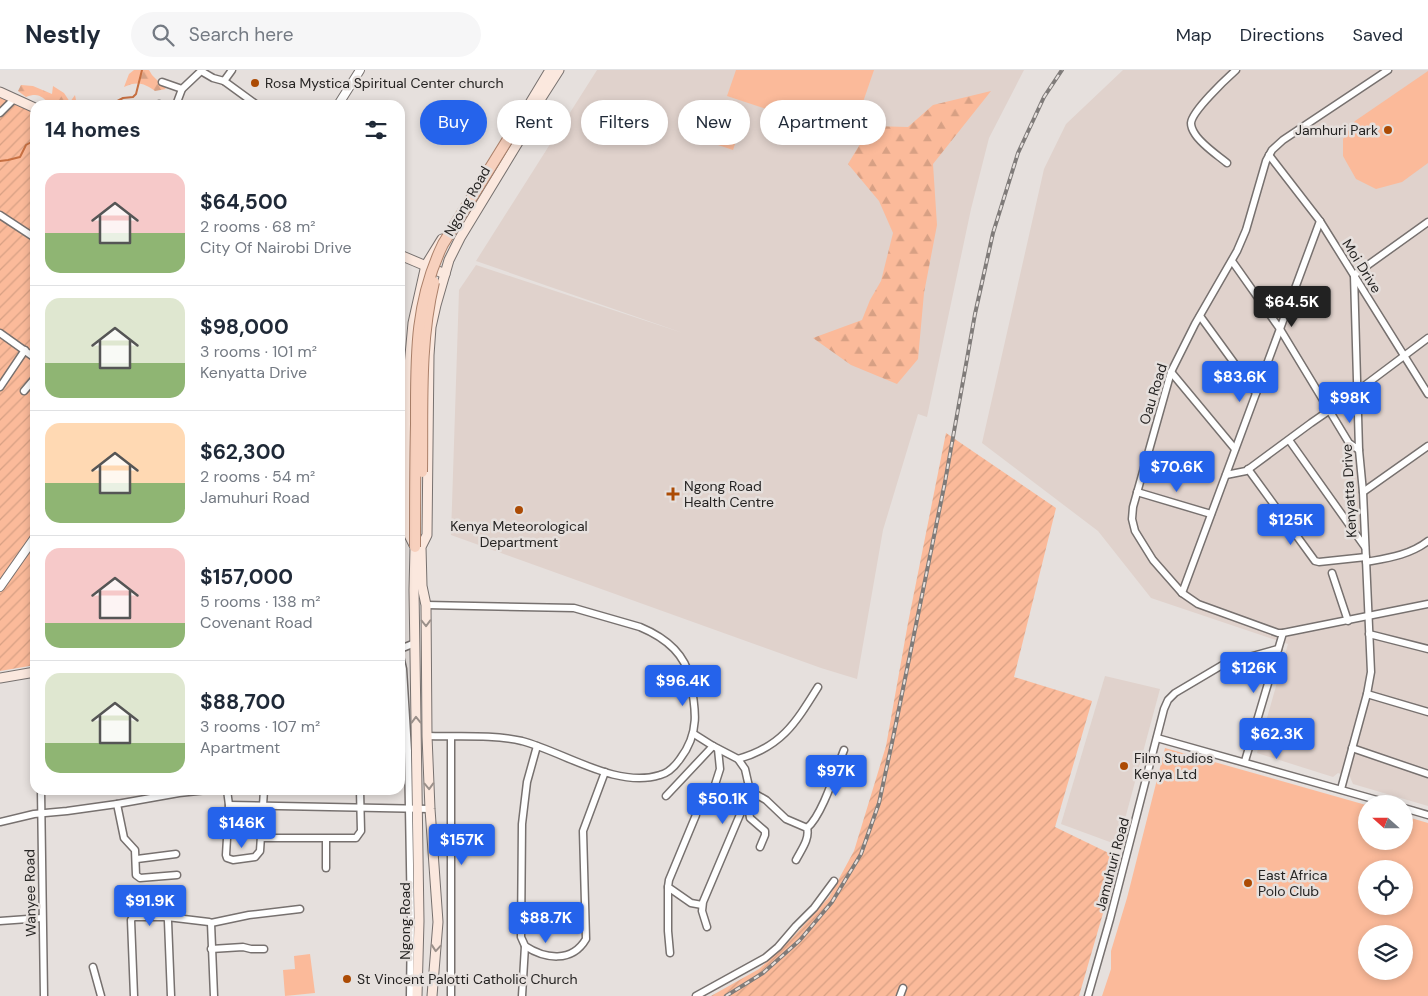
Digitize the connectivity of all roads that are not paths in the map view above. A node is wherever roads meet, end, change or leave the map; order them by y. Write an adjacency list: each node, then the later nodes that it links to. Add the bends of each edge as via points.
1 (232, 70): 7 (street)
2 (360, 70): 14 (street)
3 (550, 70): 15 (main road, Ngong Road)
4 (559, 70): 16 (main road)
5 (1236, 70): 24 (street, via 1199,109 1191,125 1199,139)
6 (1388, 70): 23 (street, Oau Road, via 1283,140)
7 (224, 81): 9 (street, via 201,70); 13 (street)
8 (162, 82): 9 (street)
9 (182, 89): 12 (street)
10 (0, 92): 11 (main road)
11 (14, 99): 17 (main road); 18 (street)
12 (178, 100)
13 (250, 100)
14 (341, 100)
15 (535, 100)
16 (538, 100)
17 (30, 106)
18 (0, 113)
19 (499, 145): 31 (main road, Ngong Road)
20 (507, 145): 67 (main road, Ngong Road, bridge, via 443,244 424,293 416,359)
21 (509, 145): 41 (main road, Ngong Road, bridge, via 440,264 428,307)
22 (516, 145): 32 (main road, Ngong Road, via 460,238)
23 (1269, 155): 26 (street, Moi Drive); 30 (street, Oau Road, via 1246,230)
24 (1226, 163)
25 (0, 215): 28 (street)
26 (1320, 221): 33 (street, Moi Drive); 35 (street)
27 (1428, 222): 33 (street)
28 (30, 235)
29 (405, 257): 31 (main road)
30 (1232, 261): 34 (street, Oau Road); 35 (street)
31 (426, 265): 32 (main road); 40 (main road, Ngong Road, via 413,323)
32 (445, 274): 41 (main road, Ngong Road)
33 (1354, 275): 42 (street, Moi Drive); 50 (street, Kenyatta Drive)
34 (1200, 316): 46 (street, Oau Road); 51 (street)
35 (1280, 329): 51 (street); 53 (street)
36 (0, 332): 38 (street)
37 (1428, 338): 42 (street)
38 (25, 350): 39 (street); 48 (street)
39 (30, 354)
40 (410, 355): 41 (main road); 43 (main road); 44 (main road, Ngong Road)
41 (426, 355): 45 (main road, Ngong Road, bridge)
42 (1404, 355): 50 (street); 52 (street, Moi Drive)
43 (405, 356)
44 (405, 366): 45 (main road); 59 (main road, Ngong Road)
45 (426, 367): 60 (main road, Ngong Road); 67 (main road, Ngong Road, bridge)
46 (1171, 372): 56 (street); 62 (street, Oau Road)
47 (30, 384): 49 (street)
48 (0, 387)
49 (24, 391)
50 (1356, 392): 53 (street); 57 (street, Kenyatta Drive)
51 (1256, 393): 56 (street)
52 (1428, 394)
53 (1329, 410): 54 (street); 57 (street, via 1349,443)
54 (1289, 440): 58 (street); 68 (street)
55 (1428, 446): 63 (street)
56 (1235, 448): 61 (street)
57 (1359, 450): 63 (street, Kenyatta Drive)
58 (1248, 469): 61 (street); 69 (street, via 1315,560)
59 (410, 471): 60 (main road); 67 (main road, Ngong Road, via 409,535)
60 (428, 472): 67 (main road, Ngong Road, via 427,535)
61 (1226, 475): 64 (street)
62 (1137, 492): 64 (street); 72 (street, Oau Road, via 1132,513 1135,531 1153,560)
63 (1363, 492): 68 (street, Kenyatta Drive)
64 (1212, 514): 72 (street)
65 (1428, 541): 69 (street, via 1401,555)
66 (30, 544): 71 (street)
67 (418, 547): 74 (main road, Ngong Road); 79 (main road, Ngong Road, via 414,590)
68 (1365, 547): 69 (street, Kenyatta Drive)
69 (1366, 560): 75 (street, Kenyatta Drive)
70 (1332, 573): 76 (street)
71 (0, 587)
72 (1182, 593): 77 (street, Oau Road, via 1204,606)
73 (1428, 604): 75 (street)
74 (426, 605): 91 (street, via 574,608 650,631 670,644 685,662 691,686); 92 (main road, Ngong Road, one-way to 92)
75 (1368, 617): 76 (street, Oau Road); 78 (street, Kenyatta Drive)
76 (1348, 621): 77 (street, Oau Road)
77 (1283, 633): 81 (street)
78 (1369, 634): 82 (street); 88 (street, Kenyatta Drive, via 1371,672)
79 (416, 643): 80 (street); 83 (main road, Ngong Road)
80 (405, 647)
81 (1278, 649): 94 (street, Jamuhuri Road, via 1224,664 1175,693 1164,709); 100 (street)
82 (1428, 649)
83 (416, 666): 84 (street); 118 (main road, Ngong Road, one-way to 83)
84 (405, 667)
85 (30, 673): 86 (main road)
86 (0, 678)
87 (818, 687): 99 (street, via 780,739 760,753)
88 (1367, 694): 90 (street); 97 (street, Kenyatta Drive)
89 (405, 701): 118 (street)
90 (1428, 712)
91 (694, 734): 96 (street); 101 (street, via 691,744 676,764 661,775 630,778)
92 (427, 736): 93 (street); 119 (main road, Ngong Road, one-way to 119)
93 (451, 737): 95 (street, via 503,738); 157 (street)
94 (1157, 738): 100 (street); 161 (street, Jamuhuri Road)
95 (537, 746): 101 (street); 143 (street, via 527,782 522,824 521,937)
96 (715, 748): 99 (street); 105 (street, via 720,768); 112 (street)
97 (1352, 748): 102 (street); 103 (street, Kenyatta Drive)
98 (844, 750): 125 (street, via 820,810)
99 (738, 759): 104 (street, via 745,769)
100 (1245, 761): 103 (street)
101 (605, 772): 143 (street, via 584,828 586,939 577,951 555,958)
102 (1428, 774)
103 (1341, 789): 111 (street)
104 (750, 791): 113 (street); 125 (street, via 766,800 786,819)
105 (712, 794)
106 (41, 795): 121 (street, Wanyee Road)
107 (168, 795): 114 (street)
108 (228, 795): 115 (street)
109 (264, 795): 116 (street)
110 (361, 795): 117 (street)
111 (1361, 795)
112 (666, 796)
113 (747, 798): 128 (street, via 750,818 764,831); 136 (street)
114 (117, 804): 121 (street); 130 (street, via 124,838 134,848)
115 (229, 805): 116 (street); 126 (street, via 227,858 255,857 260,851)
116 (264, 806): 117 (street); 126 (street)
117 (362, 807): 118 (street); 127 (street, via 358,837)
118 (413, 809): 119 (street); 154 (street); 155 (main road, Ngong Road, via 419,921)
119 (430, 809): 156 (main road, Ngong Road, one-way to 156, via 438,922)
120 (1413, 811): 123 (street)
121 (42, 814): 124 (street); 139 (street, Wanyee Road)
122 (696, 815): 135 (street)
123 (1428, 815)
124 (0, 822)
125 (807, 828): 131 (street, via 807,840)
126 (262, 838): 127 (street)
127 (326, 839): 132 (street)
128 (760, 848)
129 (176, 854): 130 (street)
130 (137, 859): 133 (street, via 136,873 140,878)
131 (796, 860)
132 (326, 868)
133 (177, 875)
134 (834, 881): 159 (street, via 814,908 765,958)
135 (668, 887): 136 (street, via 691,903); 146 (street)
136 (702, 905): 142 (street)
137 (300, 909): 141 (street)
138 (167, 917): 141 (street); 151 (street, via 138,916 131,920); 152 (street)
139 (42, 918): 140 (street); 149 (street, Wanyee Road)
140 (0, 921)
141 (211, 923): 144 (street)
142 (707, 927)
143 (524, 946): 158 (street)
144 (211, 949): 145 (street); 153 (street)
145 (264, 949)
146 (670, 953)
147 (93, 968): 150 (street)
148 (903, 988): 160 (street)
149 (44, 996)
150 (102, 996)
151 (134, 996)
152 (170, 996)
153 (214, 996)
154 (410, 996)
155 (417, 996)
156 (432, 996)
157 (451, 996)
158 (522, 996)
159 (696, 996)
160 (900, 996)
161 (1088, 996)

